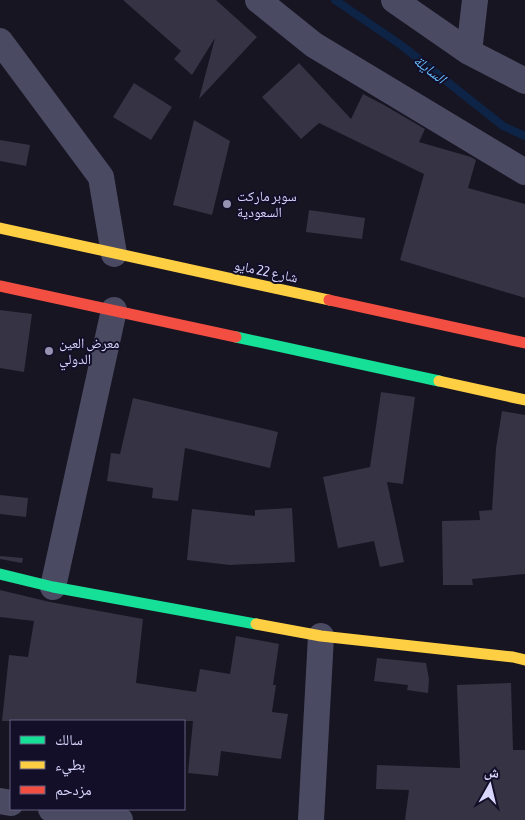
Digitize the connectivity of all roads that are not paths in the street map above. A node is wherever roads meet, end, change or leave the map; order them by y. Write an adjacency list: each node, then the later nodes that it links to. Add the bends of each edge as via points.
1 (258, 0): 7 (street, via 314,45)
2 (394, 0): 5 (street)
3 (474, 0): 5 (street)
4 (0, 41): 9 (street, via 101,177)
5 (469, 52): 6 (street)
6 (525, 81)
7 (525, 172)
8 (0, 228): 9 (main road, شارع 22 مايو)
9 (114, 254): 12 (main road, شارع 22 مايو)
10 (0, 286): 11 (main road)
11 (114, 310): 13 (main road); 15 (street)
12 (525, 343)
13 (525, 400)
14 (0, 574): 15 (main road)
15 (53, 587): 16 (main road)
16 (321, 636): 17 (main road); 21 (street)
17 (525, 660)
18 (55, 810): 19 (street)
19 (80, 816): 20 (street)
20 (120, 820)
21 (312, 820)

